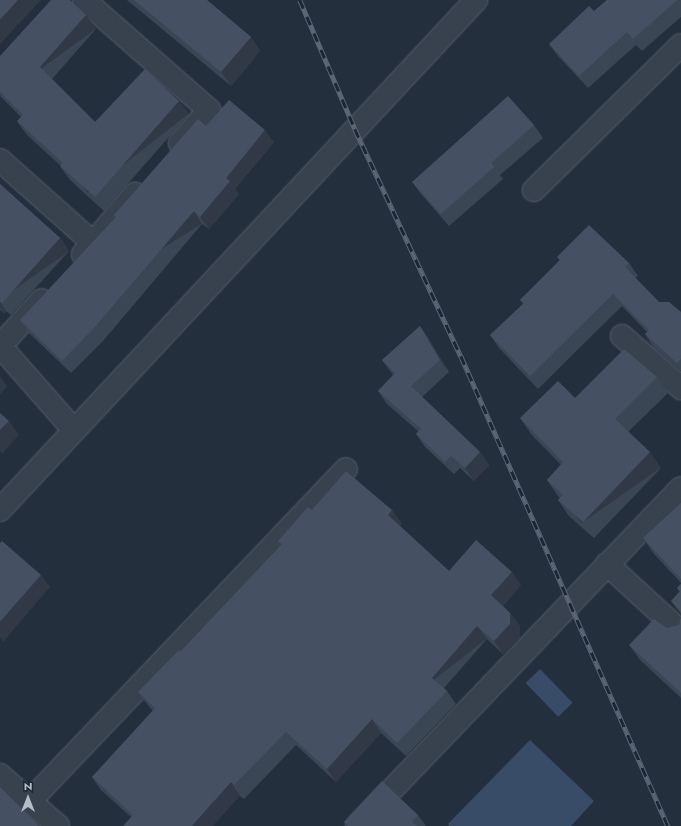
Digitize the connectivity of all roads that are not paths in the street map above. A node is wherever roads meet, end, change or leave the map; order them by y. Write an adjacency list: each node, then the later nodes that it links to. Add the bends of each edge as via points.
1 (84, 0): 4 (street, via 209,110)
2 (476, 0): 12 (street)
3 (681, 45): 7 (street)
4 (168, 156)
5 (0, 160): 8 (street)
6 (148, 179): 8 (street)
7 (534, 190)
8 (92, 243): 10 (street)
9 (622, 336): 11 (street)
10 (0, 346): 12 (street)
11 (681, 388)
12 (74, 430): 15 (street)
13 (346, 469): 19 (street)
14 (681, 488): 16 (street)
15 (0, 510)
16 (607, 564): 17 (street); 21 (street)
17 (681, 632)
18 (0, 774): 19 (street)
19 (30, 802): 20 (street)
20 (58, 826)
21 (357, 826)

